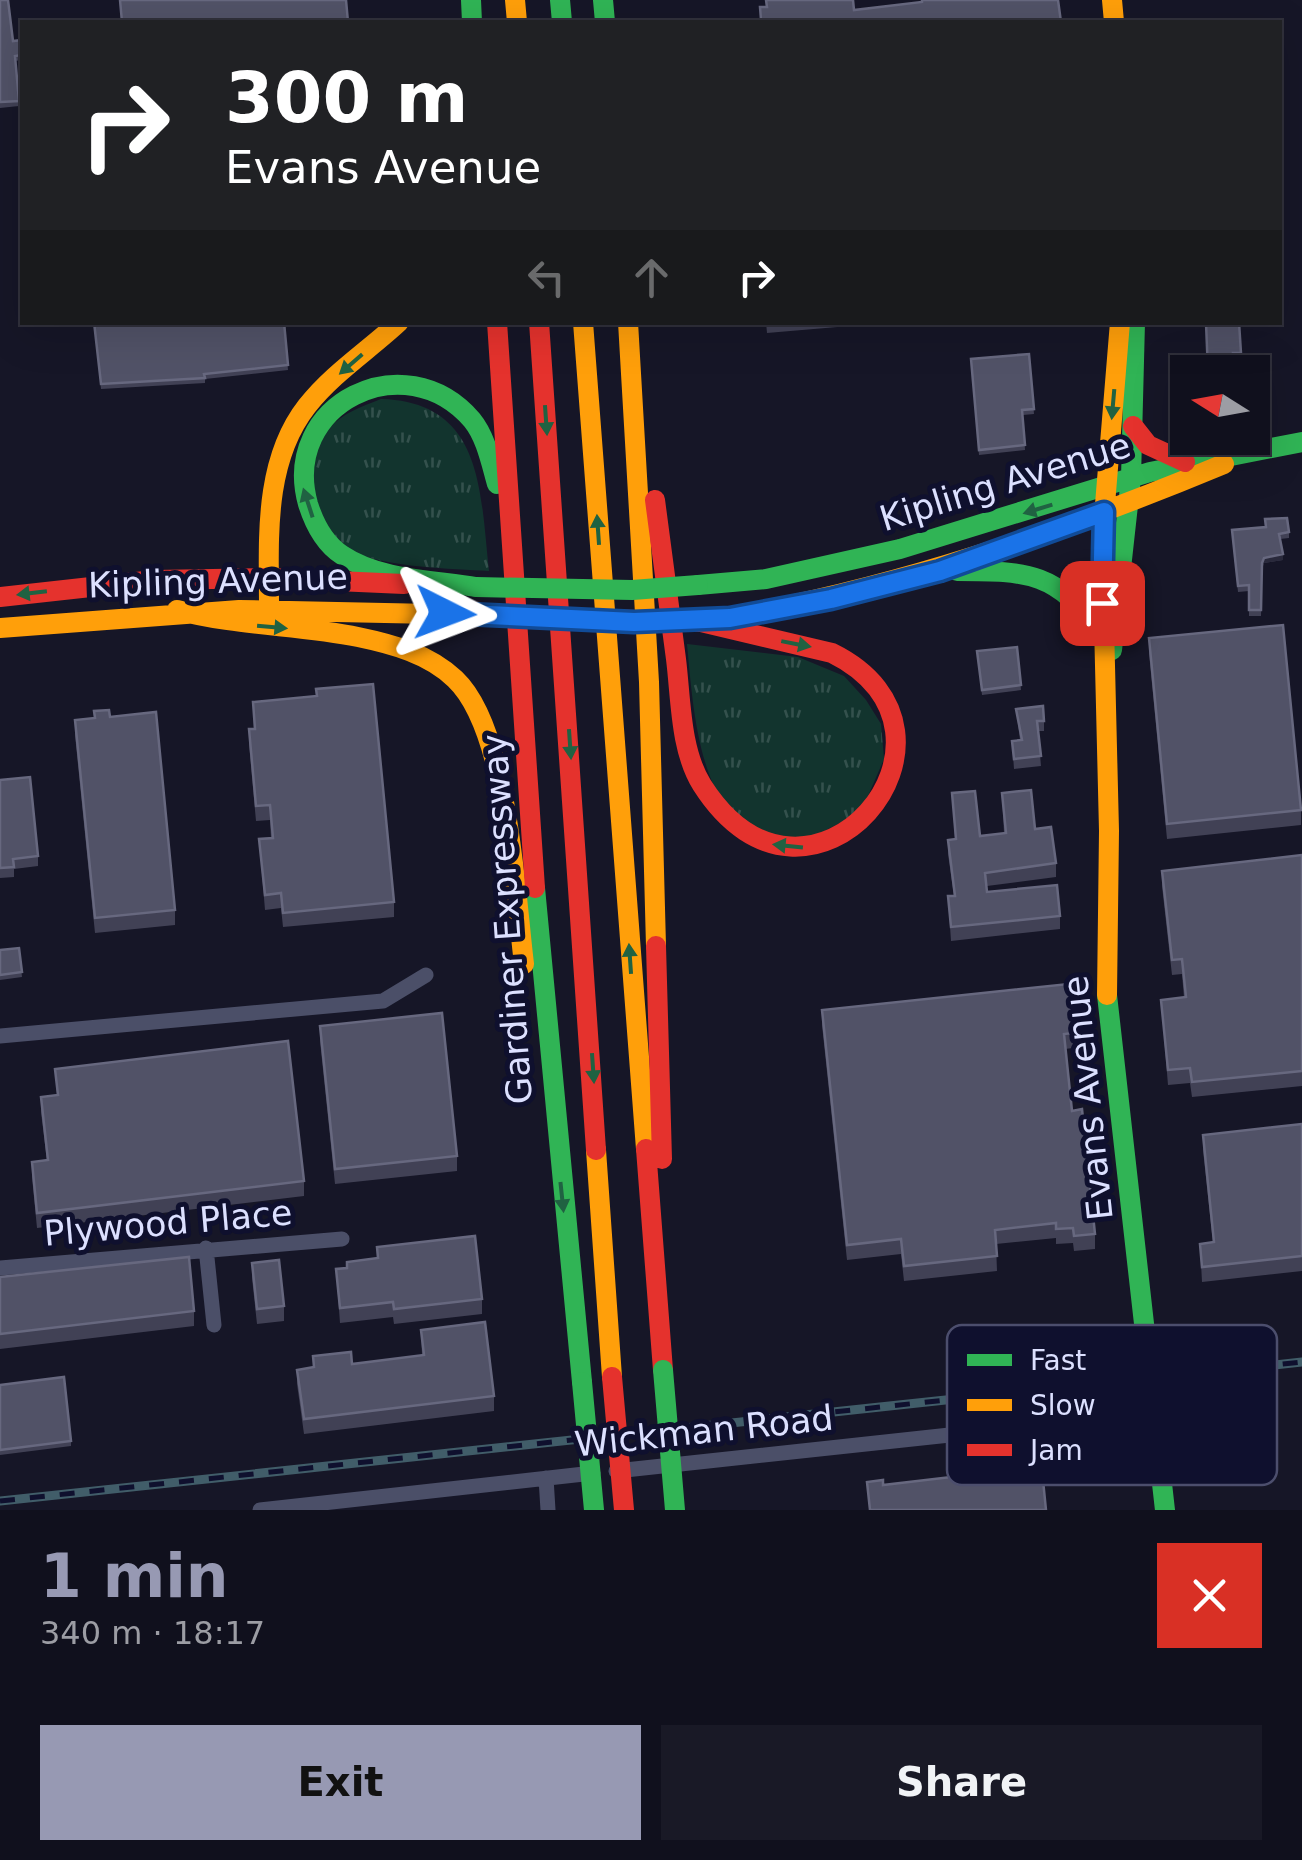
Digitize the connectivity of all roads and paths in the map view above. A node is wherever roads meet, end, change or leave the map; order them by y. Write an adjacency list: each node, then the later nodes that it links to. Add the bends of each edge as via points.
1 (397, 325): 21 (main road, one-way to 21, via 305,408 285,445 273,495)
2 (497, 325): 19 (main road, Gardiner Expressway)
3 (539, 325): 45 (main road, one-way to 45, bridge)
4 (583, 325): 38 (main road, one-way to 4)
5 (630, 325): 38 (main road, via 662,1077)
6 (630, 325): 26 (main road, one-way to 6, via 806,644 868,676 892,716 896,764 887,790 858,826 809,848 758,840 728,820 700,780 685,728)
7 (1120, 325): 16 (main road, Evans Avenue, one-way to 16)
8 (1135, 325): 9 (main road, Evans Avenue)
9 (1133, 426): 14 (main road, via 1148,445); 15 (main road, Evans Avenue)
10 (1302, 442): 11 (main road, Kipling Avenue)
11 (1270, 449)
12 (1237, 455): 14 (main road, Kipling Avenue)
13 (1245, 455): 17 (main road, Kipling Avenue)
14 (1186, 463): 15 (main road, Kipling Avenue)
15 (1131, 478): 16 (main road, Kipling Avenue); 17 (main road, Evans Avenue)
16 (1106, 486): 18 (main road, Evans Avenue); 22 (main road, Kipling Avenue, one-way to 22, bridge, via 900,549 766,579 632,590)
17 (1128, 504): 18 (main road, Kipling Avenue); 29 (main road, Evans Avenue)
18 (1104, 512): 20 (main road, Kipling Avenue); 28 (main road, Evans Avenue)
19 (514, 546): 22 (main road, one-way to 19, via 360,564 322,534 302,479 310,444 334,405 366,387 400,384 458,405 488,450); 32 (main road, Gardiner Expressway)
20 (940, 571): 26 (main road, Kipling Avenue); 28 (main road, via 1029,571 1081,604)
21 (269, 578): 22 (main road, Kipling Avenue); 23 (main road, Kipling Avenue, one-way to 23, via 154,580); 24 (main road)
22 (476, 587)
23 (0, 597)
24 (268, 608): 25 (main road, Kipling Avenue); 26 (main road, Kipling Avenue, bridge)
25 (177, 610): 27 (main road, Kipling Avenue); 32 (main road, one-way to 32, via 216,622 395,646 430,661 465,690 485,728)
26 (701, 622)
27 (0, 628)
28 (1101, 634): 29 (main road, Evans Avenue)
29 (1107, 676): 37 (main road, Evans Avenue, via 1105,978)
30 (426, 975): 31 (street, via 383,1002)
31 (0, 1036)
32 (555, 1129): 44 (main road, Gardiner Expressway, one-way to 44, bridge)
33 (342, 1239): 34 (street, Plywood Place)
34 (206, 1248): 35 (street, Plywood Place); 36 (street)
35 (0, 1268)
36 (214, 1325)
37 (1144, 1325)
38 (663, 1370): 46 (main road, bridge)
39 (947, 1436): 40 (street, Wickman Road)
40 (546, 1478): 42 (street, Wickman Road); 43 (street)
41 (1161, 1485): 47 (main road, Evans Avenue)
42 (260, 1510)
43 (548, 1510)
44 (594, 1510)
45 (624, 1510)
46 (675, 1510)
47 (1164, 1510)

